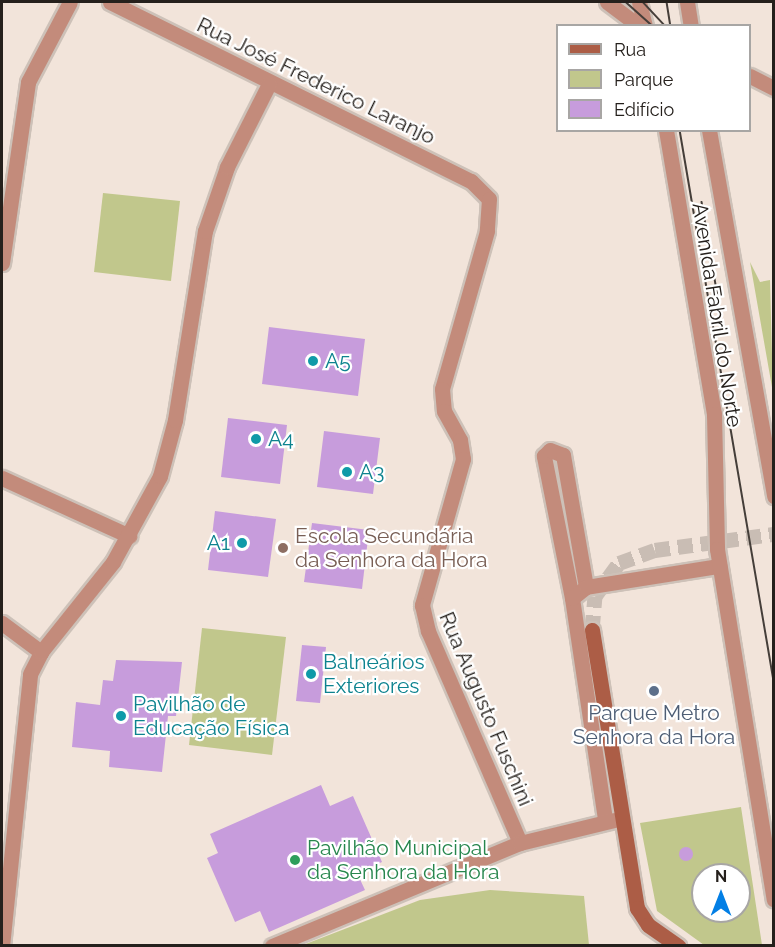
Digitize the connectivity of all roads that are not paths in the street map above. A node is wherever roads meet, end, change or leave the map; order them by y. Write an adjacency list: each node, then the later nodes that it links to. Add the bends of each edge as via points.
1 (70, 2): 15 (street, via 28,82)
2 (110, 2): 10 (street, Rua José Frederico Laranjo)
3 (607, 2): 6 (street)
4 (639, 2): 7 (street)
5 (687, 2): 8 (street)
6 (636, 24)
7 (644, 24)
8 (691, 24)
9 (751, 76): 11 (street)
10 (269, 84): 14 (street, Rua José Frederico Laranjo, via 471,181 489,199); 18 (street, via 217,190 193,288 168,452)
11 (774, 88)
12 (666, 132): 19 (street, Avenida Fabril do Norte, via 714,414)
13 (709, 132): 17 (street, Avenida Fabril do Norte)
14 (490, 211): 27 (street, Rua Augusto Fuschini, via 442,389 444,411 460,440 463,459 422,605 428,631)
15 (2, 263)
16 (2, 478): 18 (street)
17 (774, 496)
18 (129, 536): 24 (street)
19 (719, 566): 20 (street); 28 (street, Avenida Fabril do Norte)
20 (586, 587): 21 (street); 21 (street, via 563,455 550,450 544,456)
21 (572, 598): 25 (street)
22 (2, 623): 24 (street)
23 (592, 630): 26 (main road)
24 (41, 652): 29 (street, via 27,686)
25 (605, 819): 26 (street); 27 (street)
26 (622, 820): 31 (main road, via 640,914)
27 (520, 843): 30 (street)
28 (774, 899)
29 (2, 945)
30 (272, 945)
31 (678, 945)

